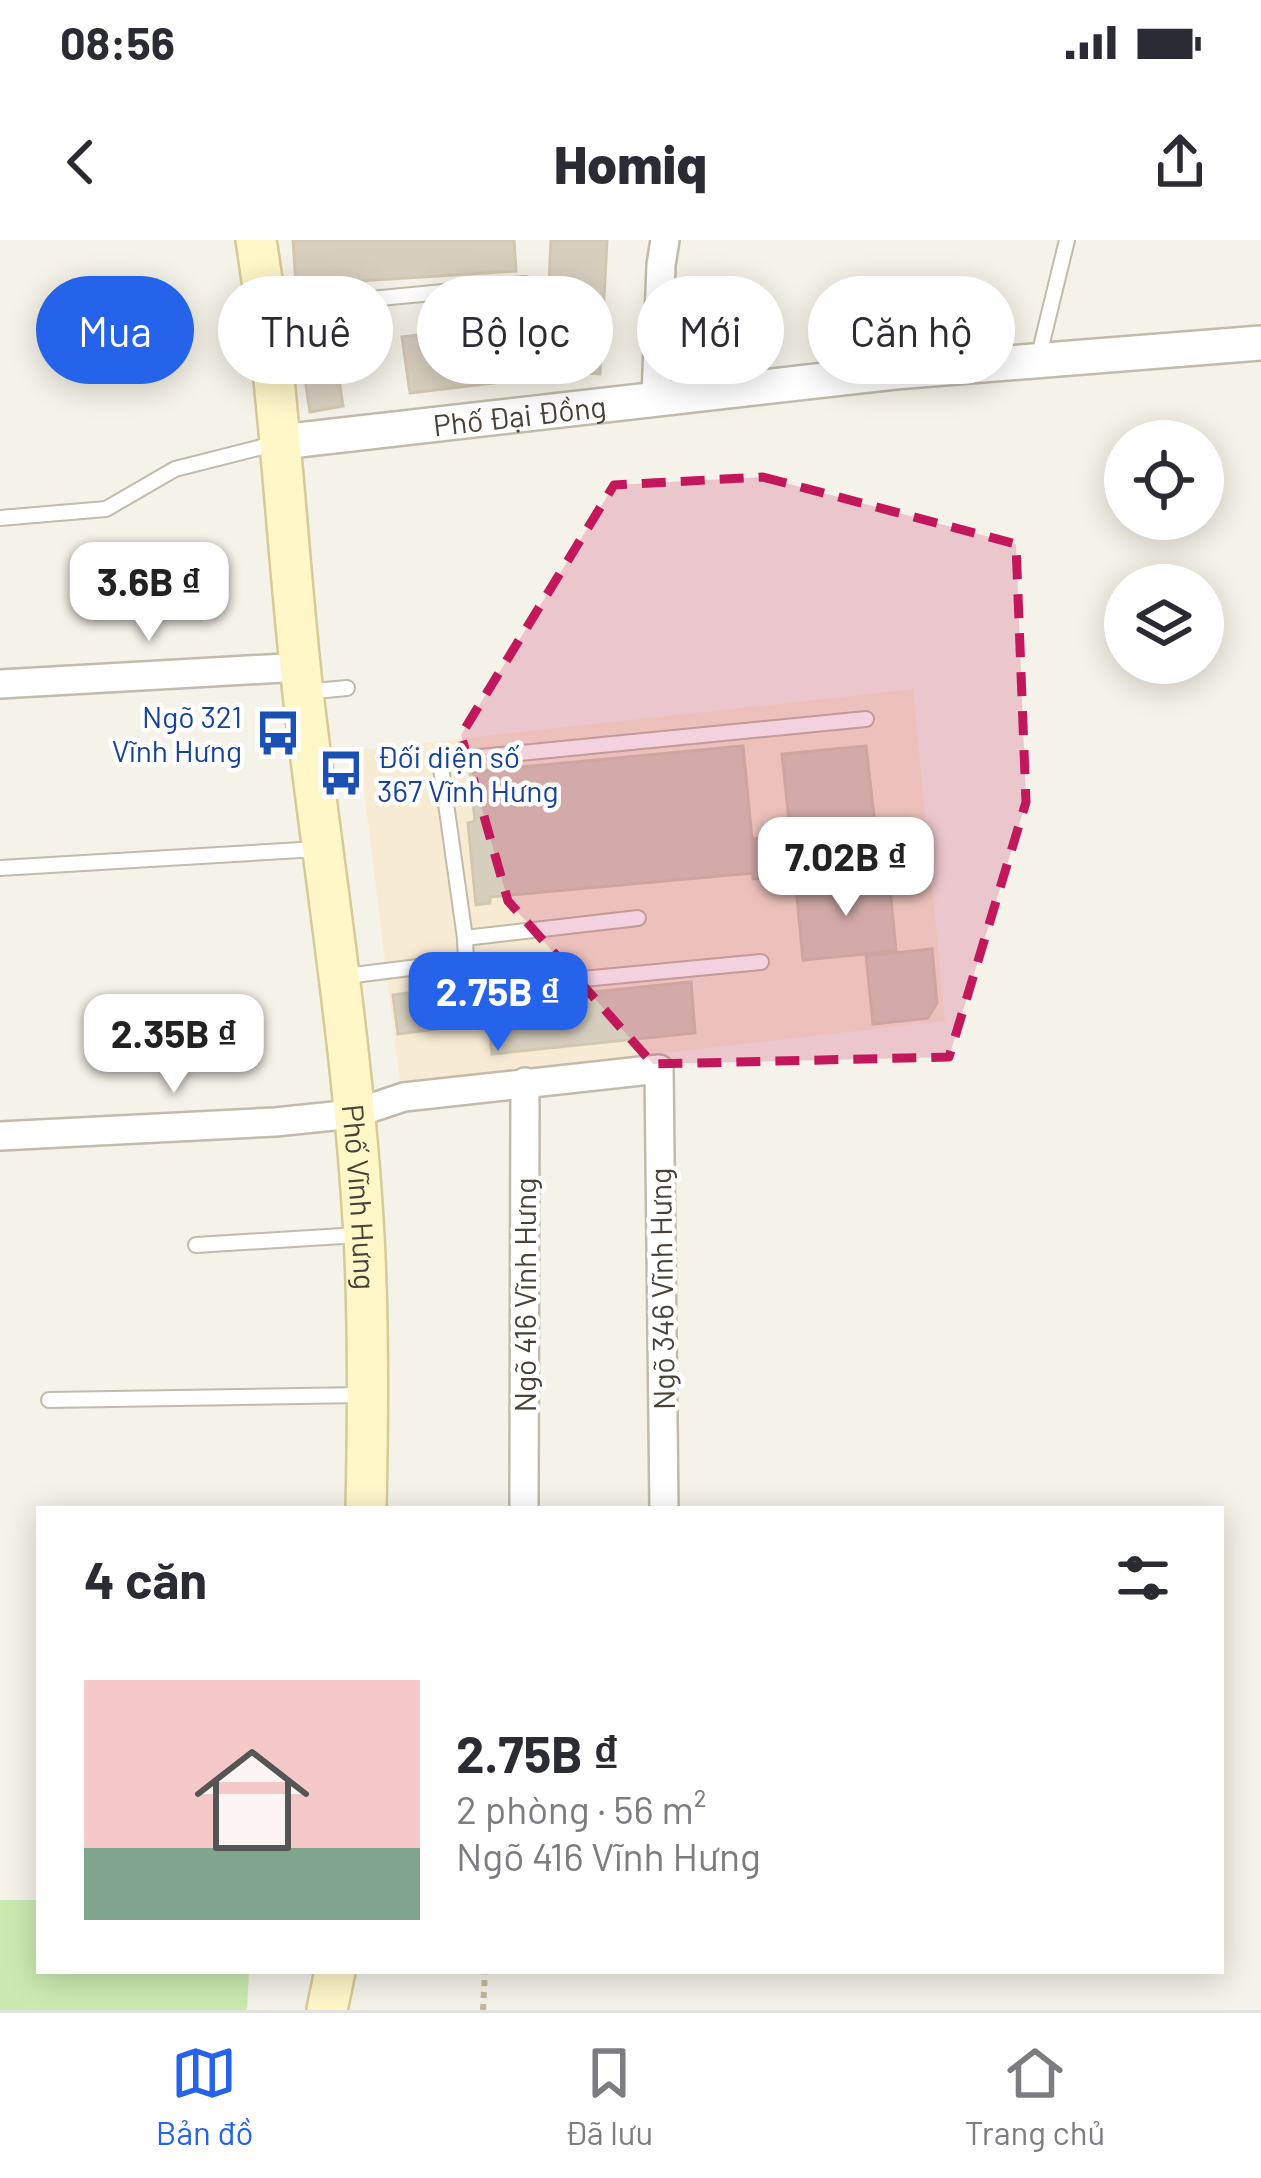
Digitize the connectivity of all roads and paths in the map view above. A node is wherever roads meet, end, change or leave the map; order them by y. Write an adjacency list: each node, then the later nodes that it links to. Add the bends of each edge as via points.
1 (256, 240): 4 (main road, Phố Vĩnh Hưng)
2 (665, 240): 10 (street)
3 (1067, 240): 6 (lane)
4 (262, 276)
5 (1261, 343): 6 (street, Phố Đại Đồng)
6 (1038, 359): 7 (street, Phố Đại Đồng)
7 (1015, 361)
8 (808, 382): 10 (street, Phố Đại Đồng)
9 (275, 384): 11 (main road, Phố Vĩnh Hưng)
10 (656, 399): 11 (street, Phố Đại Đồng)
11 (281, 442): 12 (lane, via 176,469 106,509); 13 (main road, Phố Vĩnh Hưng)
12 (0, 518)
13 (302, 679): 14 (street); 15 (lane); 17 (main road, Phố Vĩnh Hưng)
14 (0, 684)
15 (347, 688)
16 (866, 719): 20 (lane, via 440,761)
17 (324, 849): 18 (lane); 23 (main road, Phố Vĩnh Hưng)
18 (0, 868)
19 (638, 918): 20 (lane)
20 (465, 938): 21 (lane)
21 (466, 962): 22 (lane, via 467,990); 23 (lane)
22 (761, 962)
23 (341, 976): 25 (main road, Phố Vĩnh Hưng)
24 (525, 1082): 25 (street, via 404,1097); 32 (street, Ngõ 416 Vĩnh Hưng); 33 (street, Ngõ 346 Vĩnh Hưng, via 659,1069)
25 (353, 1114): 26 (street); 27 (main road, Phố Vĩnh Hưng)
26 (0, 1136)
27 (364, 1234): 28 (lane); 29 (main road, Phố Vĩnh Hưng)
28 (196, 1245)
29 (368, 1395): 30 (lane); 31 (main road, Phố Vĩnh Hưng)
30 (49, 1400)
31 (366, 1506)
32 (524, 1506)
33 (664, 1506)
34 (334, 1974): 36 (main road)
35 (485, 1974): 37 (path)
36 (327, 2010)
37 (483, 2010)

